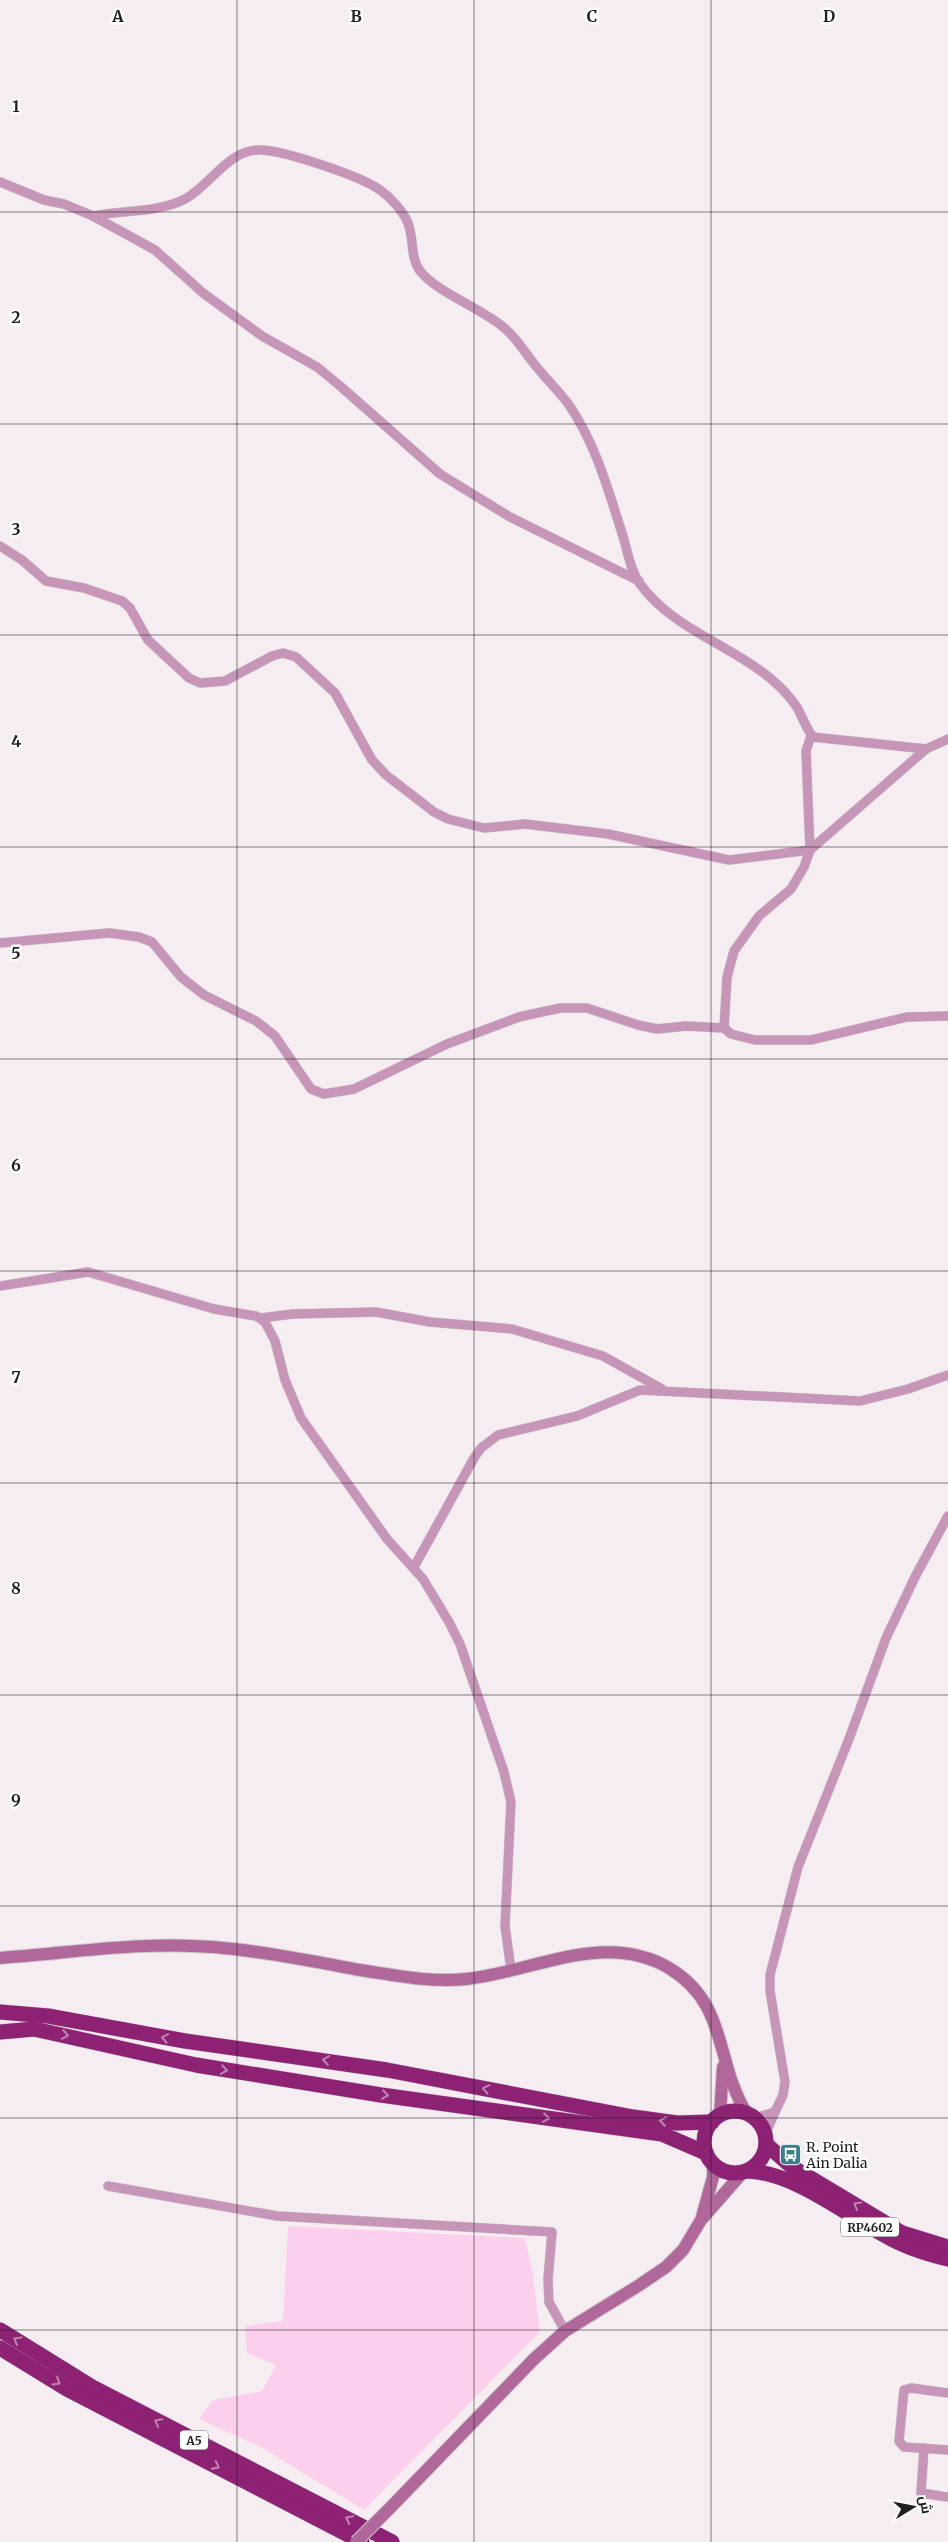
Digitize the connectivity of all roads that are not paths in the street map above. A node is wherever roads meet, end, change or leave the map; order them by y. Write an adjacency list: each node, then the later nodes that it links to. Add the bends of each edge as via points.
1 (0, 182): 2 (street)
2 (93, 216): 4 (street, via 155,250 203,293 262,336 317,367 440,474 518,522); 4 (street, via 169,206 182,201 232,159 249,150 290,156 381,190 408,223 414,262 420,272 438,288 511,333 570,406 600,463)
3 (0, 546): 8 (street, via 46,581 84,588 122,601 130,608 148,640 189,678 200,683 225,681 283,653 296,657 335,693 372,760 386,775 448,819 484,828 525,824 608,834 729,860)
4 (639, 582): 5 (street, via 656,602 679,620 771,679 790,698)
5 (813, 737): 7 (street); 8 (street, via 807,743 806,751)
6 (948, 739): 7 (street)
7 (926, 749): 8 (street)
8 (810, 850): 11 (street, via 791,889 759,916 734,951)
9 (0, 943): 11 (street, via 109,933 152,942 181,977 204,995 256,1021 275,1036 311,1088 324,1094 354,1089 447,1044 519,1017 560,1008 587,1008 657,1029 686,1026)
10 (948, 1016): 11 (street, via 907,1017 811,1040 755,1040 731,1034)
11 (724, 1028)
12 (0, 1286): 13 (street, via 88,1272 192,1304)
13 (261, 1318): 15 (street, via 376,1312 430,1322 512,1329 603,1356); 17 (street, via 275,1341 285,1380 301,1418 387,1539)
14 (948, 1374): 15 (street, via 860,1402)
15 (665, 1390): 17 (street, via 640,1390 577,1416 511,1430 490,1441 481,1448 462,1477)
16 (948, 1516): 24 (street, via 886,1638 798,1867 770,1975 785,2082)
17 (414, 1567): 19 (street, via 460,1644 508,1785 512,1815 505,1926)
18 (0, 1958): 19 (street, RP4602, via 191,1946 429,1979 466,1979)
19 (511, 1970): 23 (street, RP4602, via 602,1951 627,1953 655,1961 698,1992 715,2020)
20 (1, 2016): 21 (highway); 26 (highway, one-way to 20, via 677,2123 633,2117 387,2070 185,2041 48,2016)
21 (34, 2029): 22 (highway); 28 (highway, one-way to 28, via 196,2065 381,2095 662,2134)
22 (0, 2032)
23 (723, 2055): 25 (street, RP4602, via 736,2094); 26 (street, RP4602, via 723,2083)
24 (775, 2112): 25 (street); 27 (street)
25 (751, 2116): 26 (highway, via 729,2112); 27 (highway, RP4602)
26 (716, 2118): 28 (highway, RP4602, via 706,2131 704,2142)
27 (766, 2140): 29 (highway, via 763,2155); 32 (highway, RP4602, one-way to 27, via 902,2232 792,2167)
28 (709, 2158): 29 (highway, RP4602, via 725,2172); 31 (street, via 713,2176)
29 (745, 2172): 31 (street); 33 (highway, RP4602, via 760,2171 783,2179 888,2237)
30 (108, 2186): 35 (street, via 277,2216 552,2232 549,2302)
31 (701, 2220): 35 (street, via 683,2250 666,2267)
32 (948, 2247)
33 (948, 2259)
34 (0, 2330): 43 (highway, A5, one-way to 34, via 92,2387)
35 (565, 2331): 41 (street, bridge)
36 (0, 2348): 42 (highway, A5, one-way to 42, via 67,2388)
37 (948, 2393): 38 (street, via 910,2388 902,2393 900,2443 904,2447)
38 (924, 2448): 39 (street); 40 (street, via 921,2493)
39 (948, 2450)
40 (948, 2497)
41 (356, 2542)
42 (362, 2542)
43 (392, 2542)

